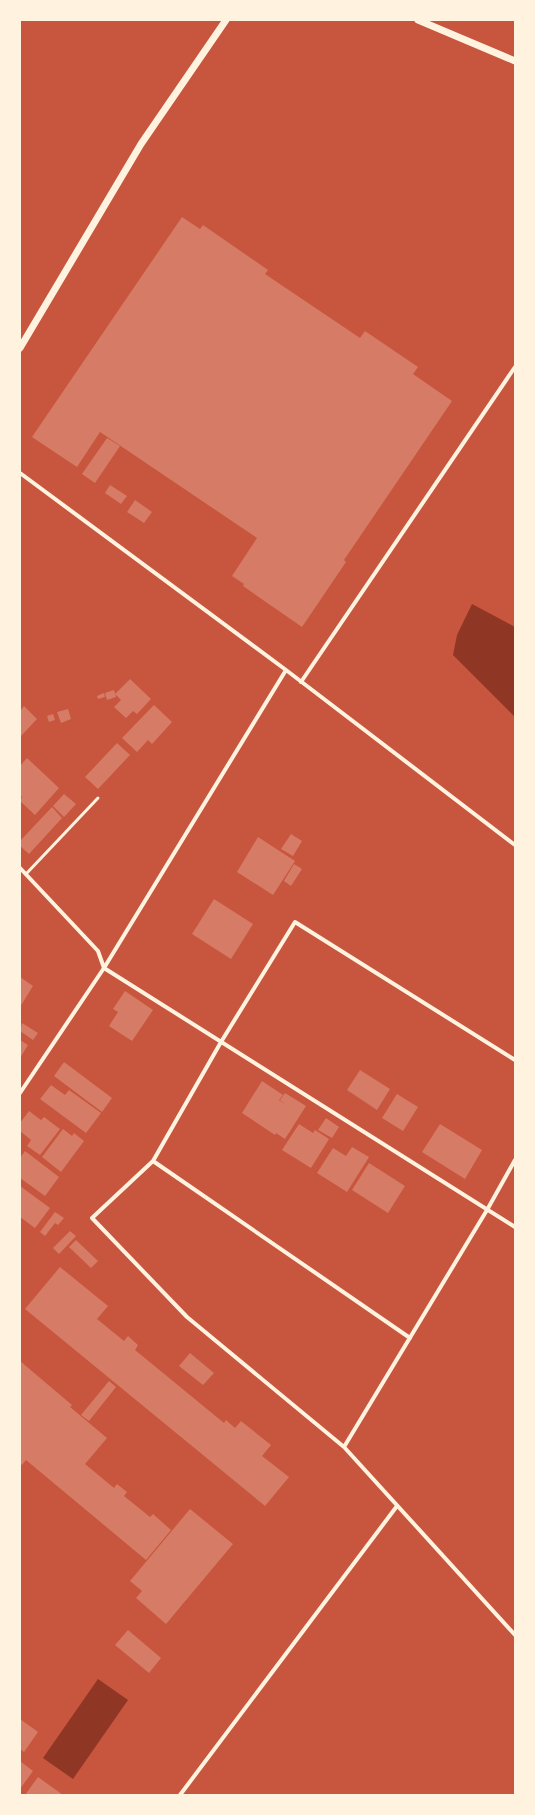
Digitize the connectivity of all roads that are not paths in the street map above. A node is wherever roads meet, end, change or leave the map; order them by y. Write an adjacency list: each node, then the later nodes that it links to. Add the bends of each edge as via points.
1 (226, 20): 4 (street, via 141,144)
2 (418, 20): 3 (street)
3 (515, 61)
4 (20, 348)
5 (515, 367): 8 (street)
6 (20, 473): 7 (street)
7 (286, 670): 8 (street); 13 (street)
8 (301, 682): 10 (street)
9 (98, 798): 12 (lane)
10 (515, 845)
11 (20, 868): 12 (street)
12 (26, 874): 13 (street, via 98,951)
13 (104, 968): 14 (street); 16 (street)
14 (220, 1042): 15 (street, via 295,922); 18 (street); 19 (street)
15 (515, 1060)
16 (20, 1093)
17 (515, 1160): 19 (street)
18 (153, 1162): 21 (street); 22 (street, via 92,1218 187,1317)
19 (487, 1210): 20 (street); 21 (street)
20 (515, 1227)
21 (410, 1338): 22 (street)
22 (344, 1447): 23 (street)
23 (397, 1506): 24 (street); 25 (street)
24 (515, 1635)
25 (180, 1795)

